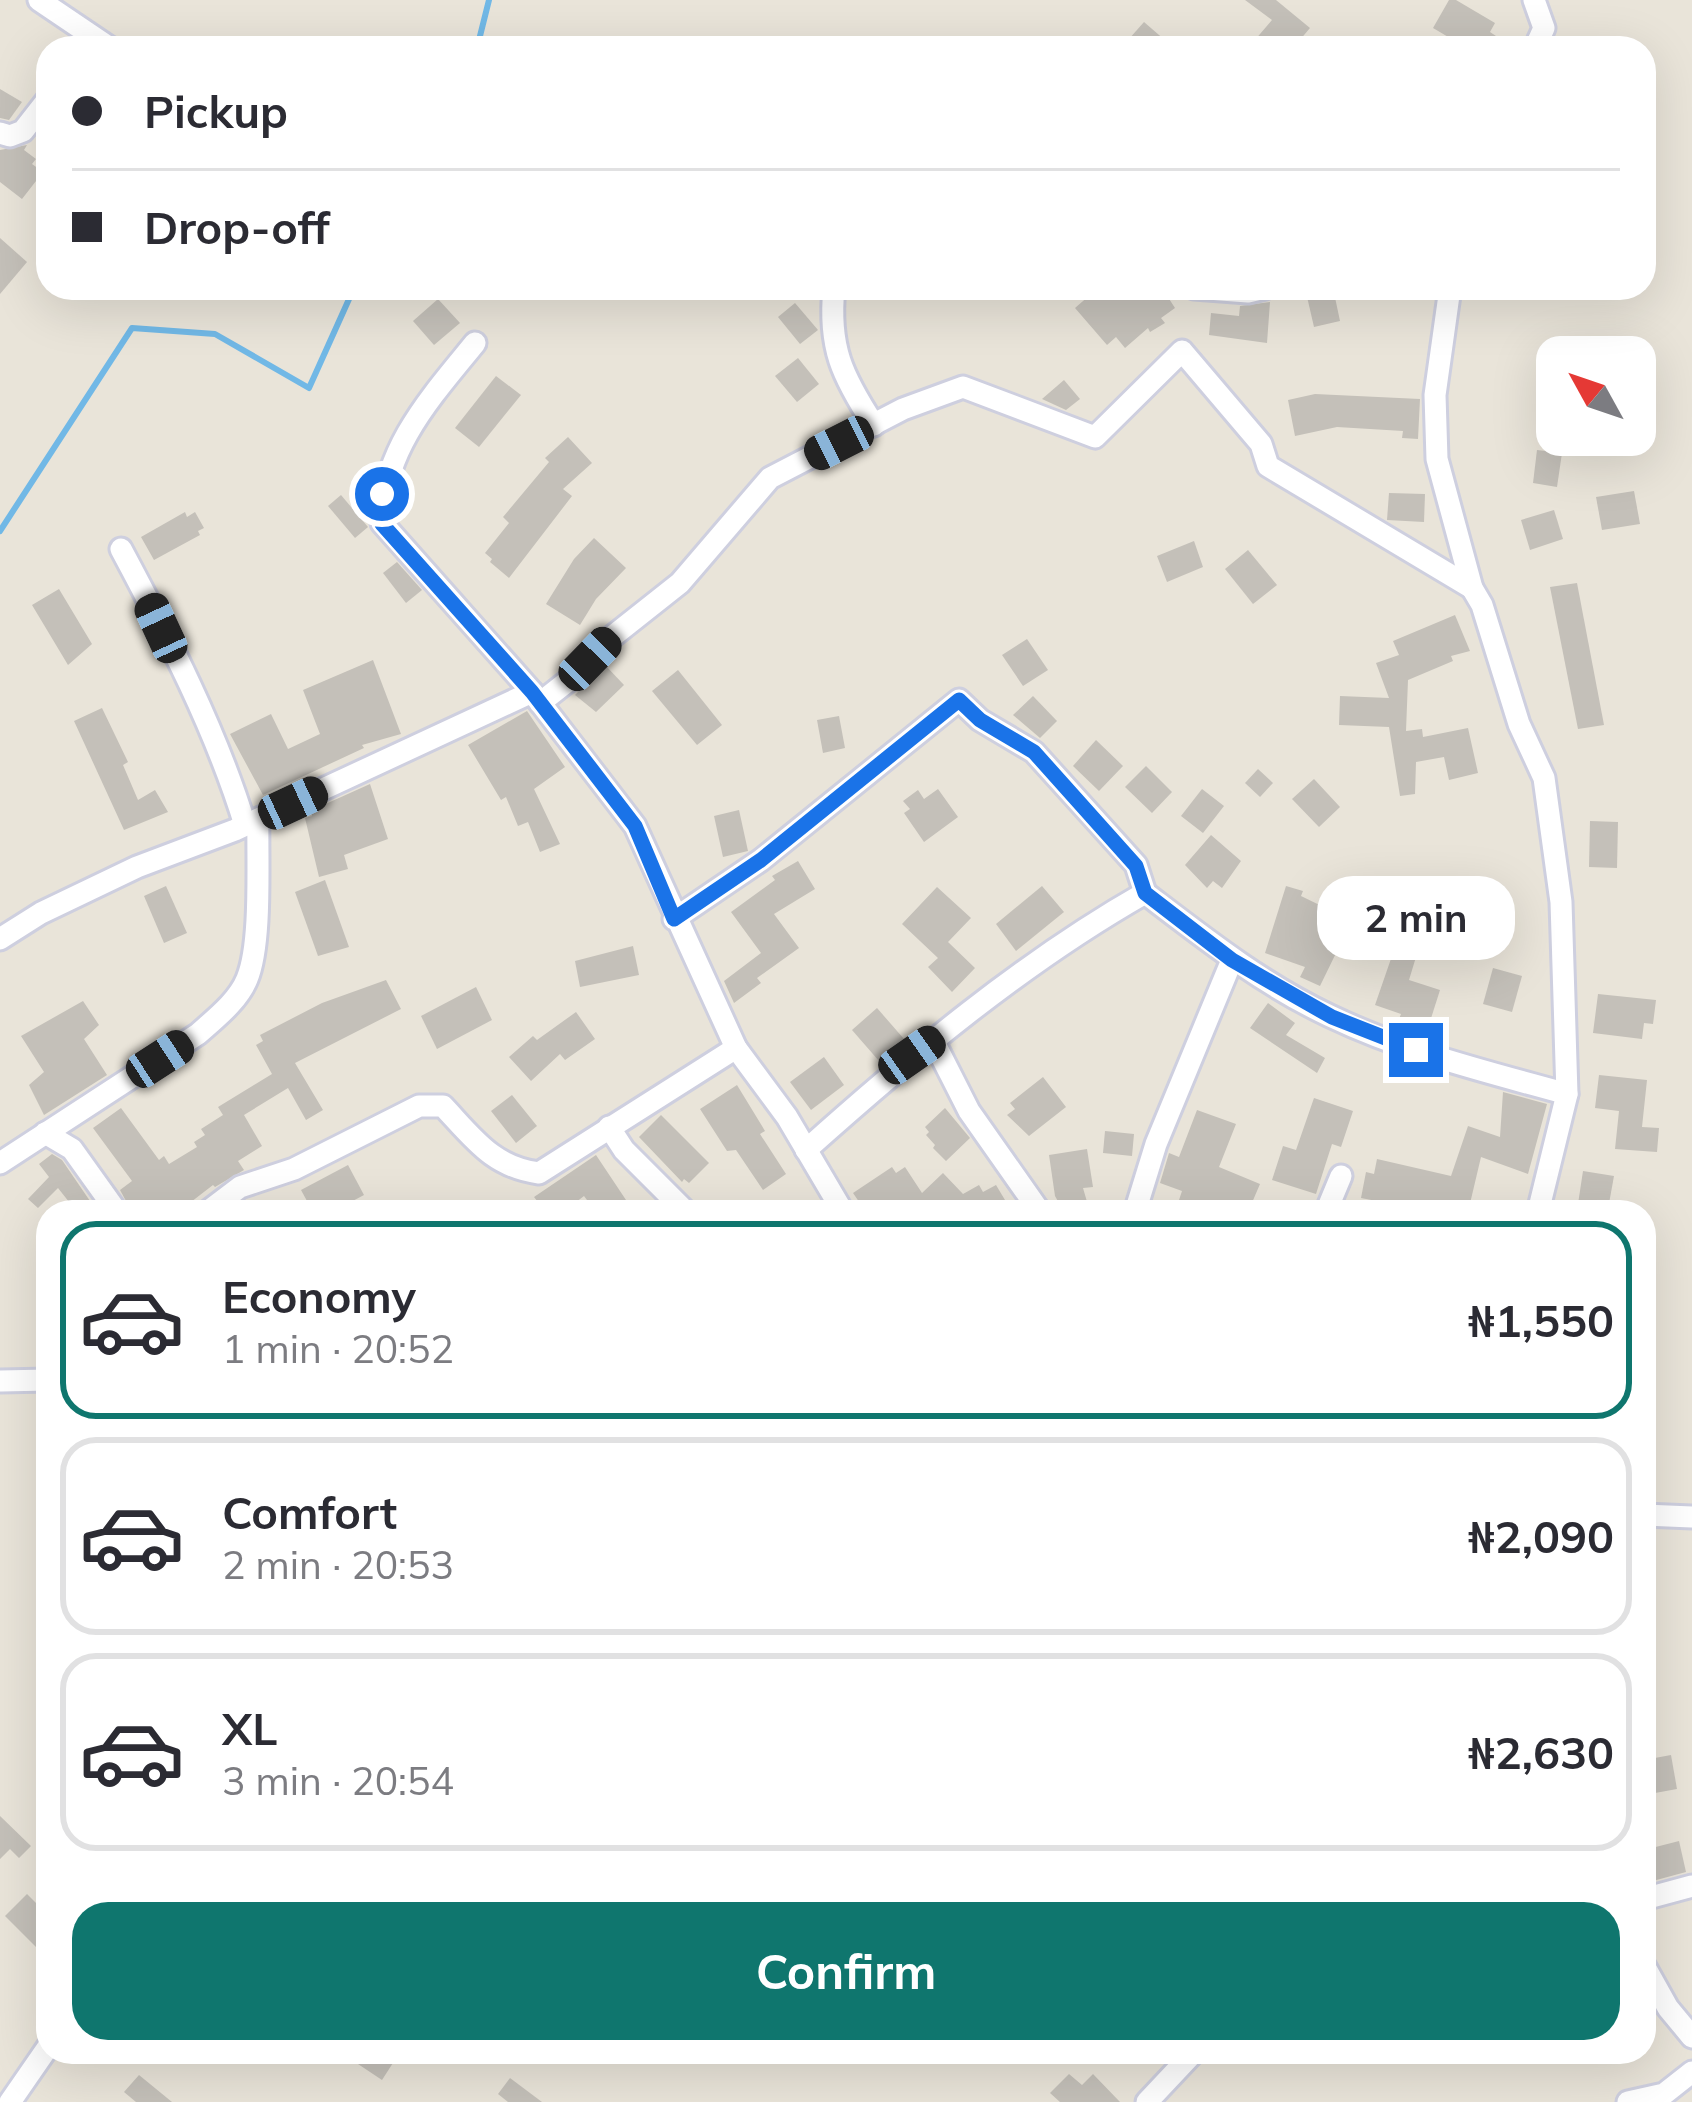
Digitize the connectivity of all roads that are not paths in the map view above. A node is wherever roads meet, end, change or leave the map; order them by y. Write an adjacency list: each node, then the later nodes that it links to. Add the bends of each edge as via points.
1 (38, 0): 3 (street)
2 (1534, 0): 4 (street)
3 (92, 36)
4 (1540, 36)
5 (36, 114): 6 (street, via 23,131)
6 (0, 133)
7 (833, 300): 10 (street, via 830,326 843,378)
8 (1448, 300): 12 (street, via 1435,395 1437,459)
9 (476, 343): 13 (street, via 413,419 382,494 382,524)
10 (874, 425): 12 (street, via 963,387 1095,437 1182,351 1261,444 1268,466); 13 (street, via 770,478 680,583)
11 (121, 549): 14 (street)
12 (1472, 588): 21 (street, via 1544,778 1561,902)
13 (536, 697): 14 (street); 16 (street, via 635,826)
14 (252, 822): 17 (street, via 137,867); 23 (street, via 254,950 247,979 198,1034)
15 (1145, 893): 16 (street, via 1136,866 1034,752 959,700 761,860); 18 (street); 19 (street)
16 (674, 919): 20 (street)
17 (0, 939)
18 (1232, 960): 21 (street, via 1332,1017); 32 (street)
19 (933, 1040): 24 (street); 31 (street, via 969,1111)
20 (736, 1048): 22 (street); 24 (street)
21 (1568, 1094): 34 (street)
22 (609, 1127): 28 (street, via 539,1174 511,1169 443,1106 419,1106); 29 (street)
23 (45, 1133): 25 (street); 27 (street, via 72,1149)
24 (806, 1150): 30 (street)
25 (0, 1162)
26 (1341, 1176): 33 (street)
27 (108, 1200)
28 (223, 1200)
29 (674, 1200)
30 (836, 1200)
31 (1032, 1200)
32 (1139, 1200)
33 (1331, 1200)
34 (1541, 1200)
35 (36, 1380): 36 (street)
36 (1, 1381)
37 (1656, 1516): 38 (street)
38 (1692, 1517)
39 (1692, 1886): 40 (street)
40 (1656, 1896)
41 (1656, 1986): 42 (street)
42 (1692, 2038)
43 (36, 2064): 46 (street)
44 (1183, 2064): 47 (street)
45 (1692, 2072): 48 (street, via 1664,2094)
46 (10, 2102)
47 (1147, 2102)
48 (1628, 2102)

